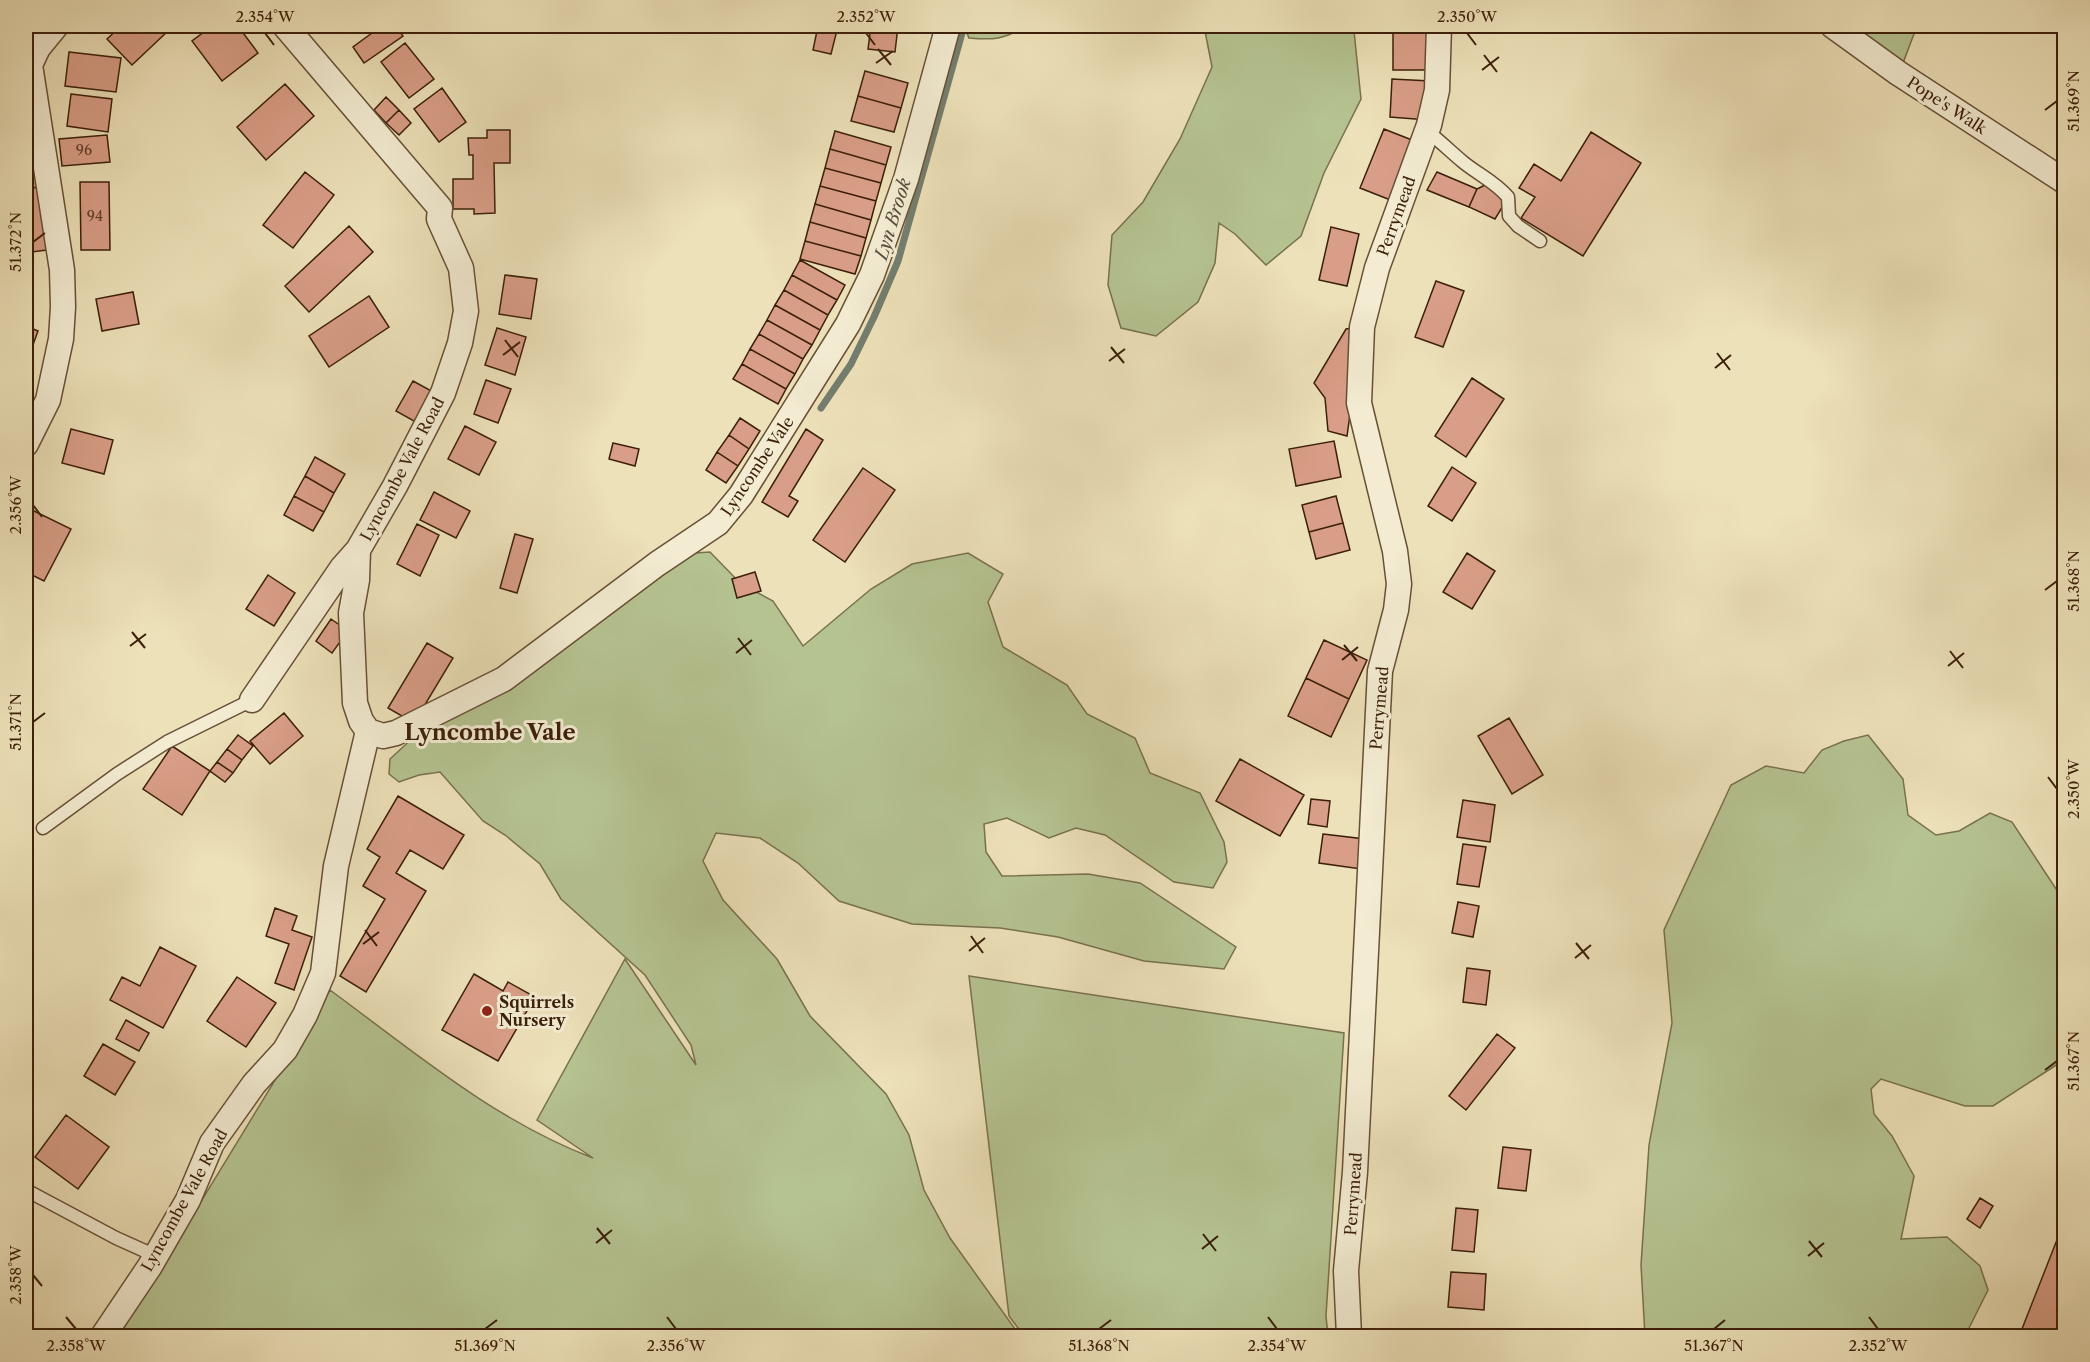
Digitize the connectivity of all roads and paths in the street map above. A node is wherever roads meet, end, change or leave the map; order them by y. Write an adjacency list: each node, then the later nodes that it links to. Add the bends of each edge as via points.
1 (56, 26): 9 (street, via 30,65 62,270 61,339 48,400)
2 (948, 26): 12 (street, Lyncombe Vale, via 906,179 872,275 848,324 724,516 504,679 396,733 383,736)
3 (1440, 26): 6 (street, Perrymead, via 1437,90)
4 (1833, 26): 7 (street, Pope's Walk)
5 (289, 27): 10 (street, Lyncombe Vale Road, via 440,208 439,219 461,268 466,311 443,393)
6 (1427, 131): 8 (lane, via 1464,163 1498,185 1508,197 1509,216); 17 (street, Perrymead, via 1377,268 1362,327 1359,403 1395,550 1399,584 1380,671 1355,1172 1346,1271)
7 (2064, 181)
8 (1540, 241)
9 (26, 444)
10 (358, 550): 11 (street); 12 (street, Lyncombe Vale Road, via 351,614 355,703)
11 (252, 700): 13 (lane, via 167,741)
12 (368, 731): 15 (street, Lyncombe Vale Road, via 336,866 322,973 310,1005 285,1050 254,1083 212,1143 188,1200)
13 (43, 828)
14 (26, 1190): 15 (lane)
15 (156, 1256): 16 (street, Lyncombe Vale Road)
16 (103, 1336)
17 (1349, 1336)

